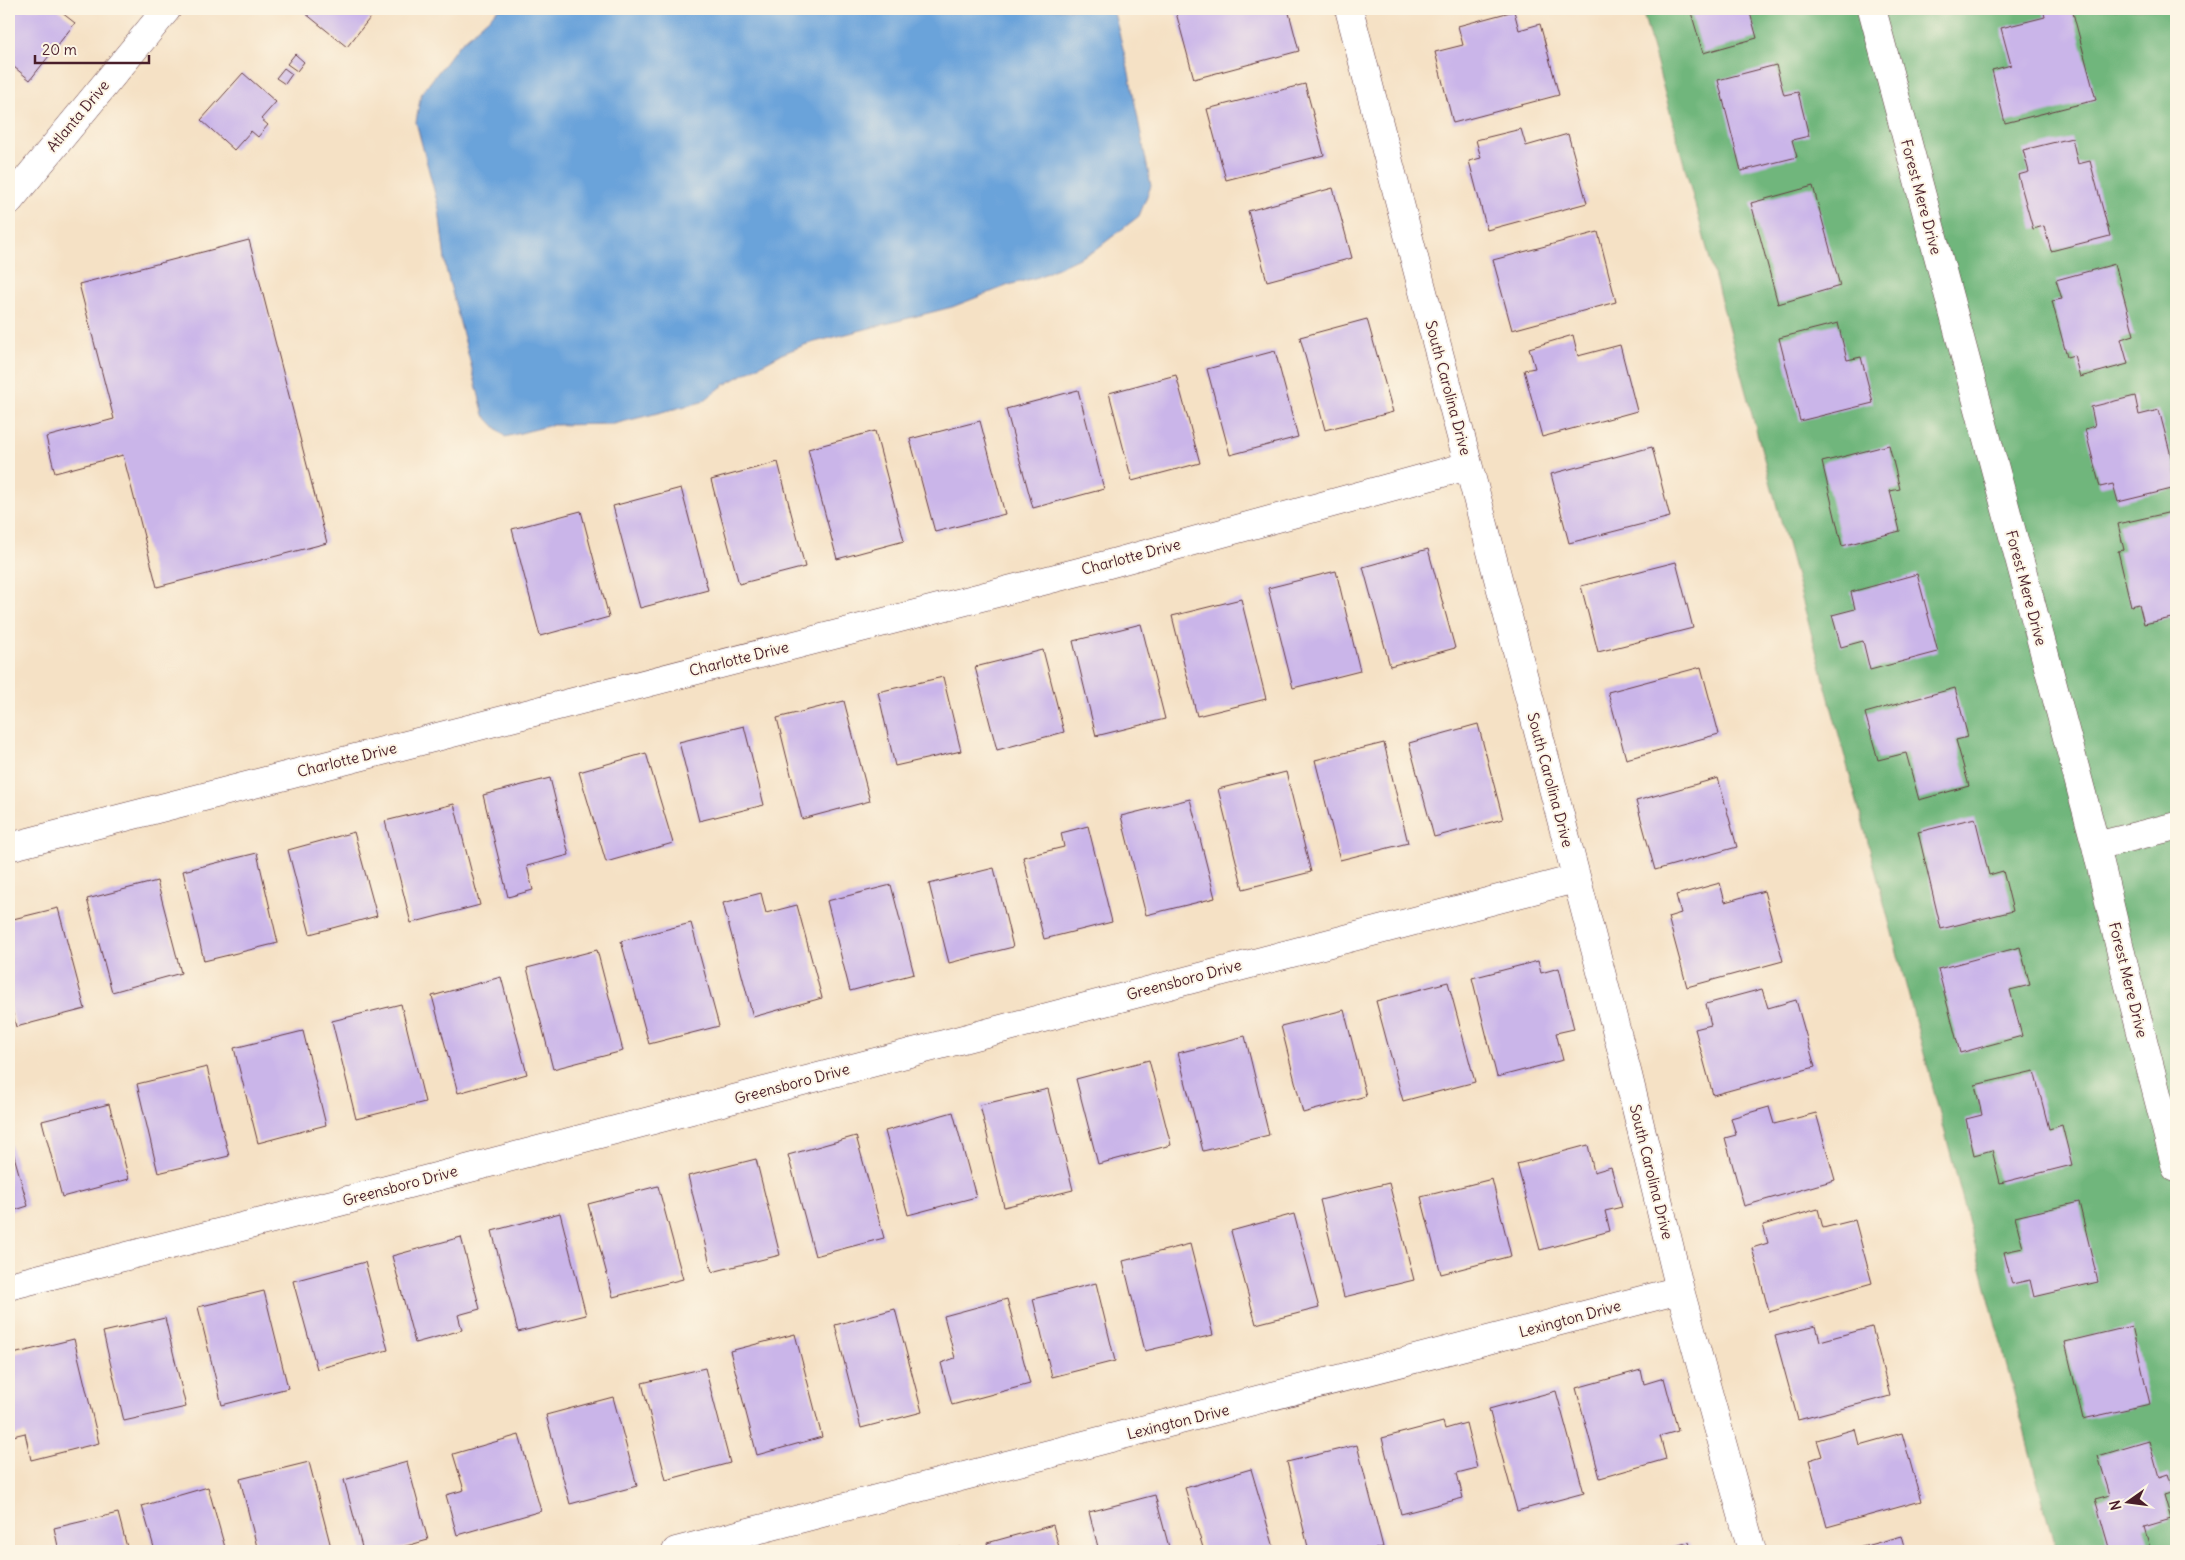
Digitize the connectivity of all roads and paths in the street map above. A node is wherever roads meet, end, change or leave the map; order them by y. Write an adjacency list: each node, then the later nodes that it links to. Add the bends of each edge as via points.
1 (167, 9): 4 (street, Atlanta Drive)
2 (1349, 9): 5 (street, South Carolina Drive)
3 (1872, 9): 7 (street, Forest Mere Drive)
4 (9, 201)
5 (1468, 466): 8 (street, Charlotte Drive, via 1098,566); 9 (street, South Carolina Drive)
6 (2176, 826): 7 (street)
7 (2096, 846): 10 (street, Forest Mere Drive)
8 (9, 847)
9 (1575, 879): 11 (street, Greensboro Drive); 12 (street, South Carolina Drive, via 1628,1075)
10 (2176, 1168)
11 (9, 1286)
12 (1680, 1290): 13 (street, Lexington Drive); 14 (street, South Carolina Drive)
13 (676, 1551)
14 (1752, 1551)

